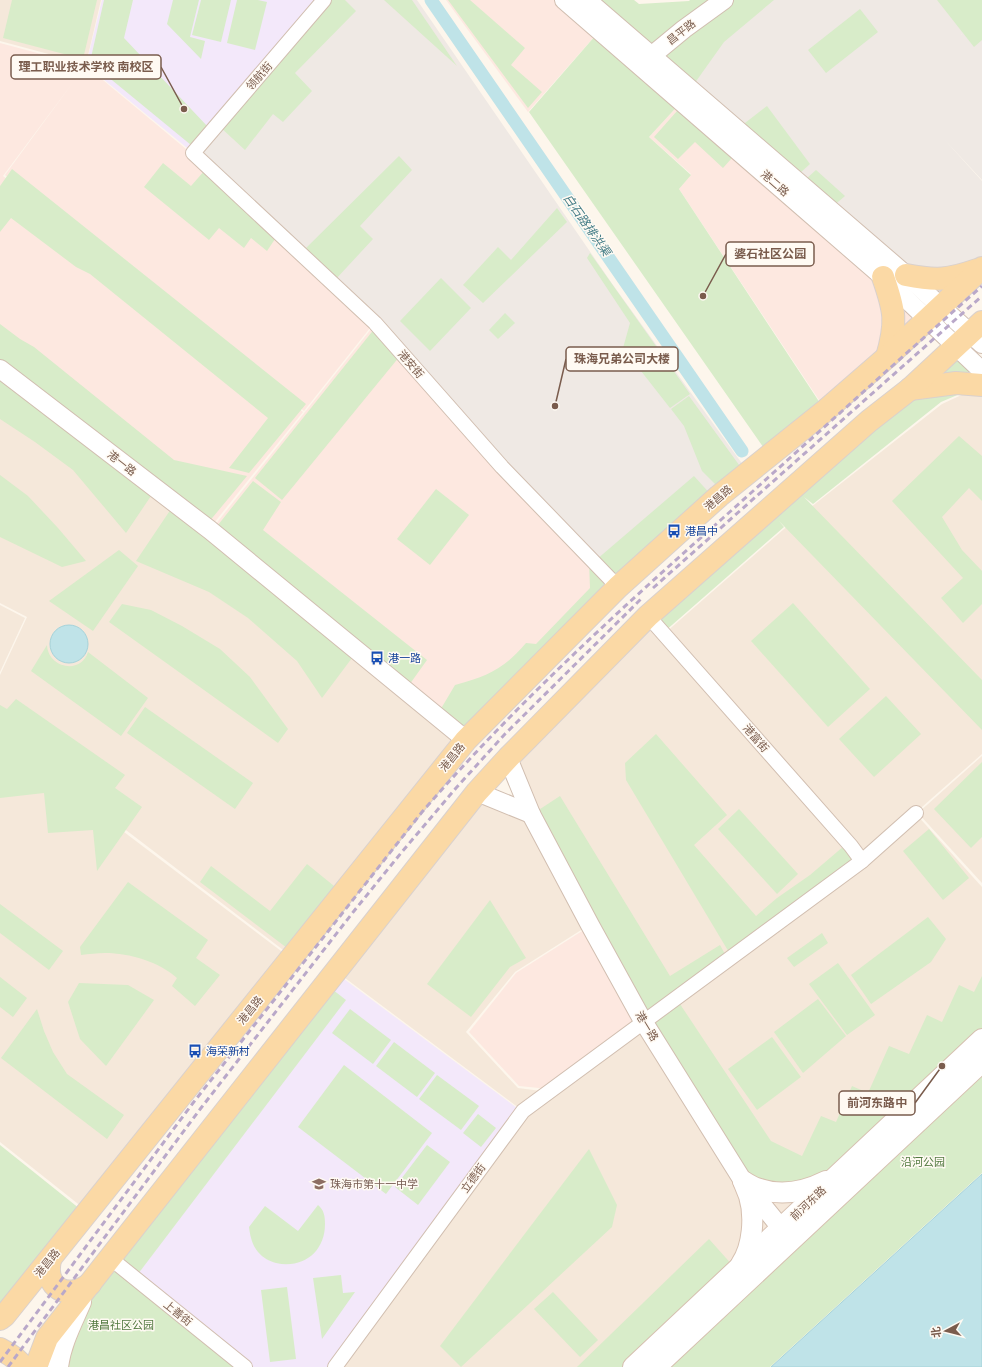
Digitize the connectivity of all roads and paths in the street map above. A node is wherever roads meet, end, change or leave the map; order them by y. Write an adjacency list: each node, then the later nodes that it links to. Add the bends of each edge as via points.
1 (324, 0): 6 (street, 领航街)
2 (564, 0): 5 (street, 港二路)
3 (587, 0): 5 (street, 港二路)
4 (724, 0): 5 (street, 昌平路)
5 (646, 60): 8 (street, 港二路); 9 (street, 港二路)
6 (194, 153): 17 (street, 港安街, via 375,323 502,467)
7 (982, 268): 8 (main road, via 942,279); 10 (main road, 港昌路)
8 (906, 275): 10 (street, 港二路)
9 (883, 278): 10 (street, 港二路, via 917,308); 12 (main road, via 894,313 892,339)
10 (934, 313): 11 (street, 港二路); 12 (main road, 港昌路)
11 (973, 336): 14 (street, 港二路); 16 (main road)
12 (887, 357): 17 (main road, 港昌路, via 719,496)
13 (0, 369): 19 (street, 港一路, via 210,530)
14 (982, 371)
15 (982, 385): 16 (main road, via 956,383)
16 (910, 389): 18 (main road, via 869,421)
17 (618, 587): 19 (main road, 港昌路)
18 (648, 616): 20 (main road); 24 (street, 港富街)
19 (466, 740): 32 (main road, 港昌路)
20 (508, 758): 21 (main road); 23 (street, 港一路)
21 (477, 792): 23 (street); 31 (main road)
22 (916, 813): 24 (street)
23 (531, 814): 25 (street, 港一路)
24 (862, 861): 25 (street)
25 (643, 1021): 29 (street, 港一路); 41 (street, 立德街, via 523,1111)
26 (982, 1039): 28 (main road, 前河东路)
27 (982, 1062): 43 (main road, 前河东路)
28 (850, 1163): 29 (main road, via 811,1189 791,1193 756,1188); 30 (main road, 前河东路)
29 (743, 1181): 30 (street, 港一路); 33 (main road, via 751,1207 751,1232 744,1258)
30 (781, 1228): 33 (main road, 前河东路)
31 (110, 1258): 34 (main road); 40 (street, 上善街)
32 (50, 1260): 34 (main road, via 51,1277 59,1290 72,1292); 35 (main road, 港昌路)
33 (738, 1269): 42 (main road, 前河东路)
34 (90, 1284): 38 (main road, via 47,1338); 39 (main road, via 65,1337)
35 (1, 1318)
36 (0, 1349): 37 (main road)
37 (23, 1367)
38 (36, 1367)
39 (58, 1367)
40 (245, 1367)
41 (335, 1367)
42 (633, 1367)
43 (656, 1367)

